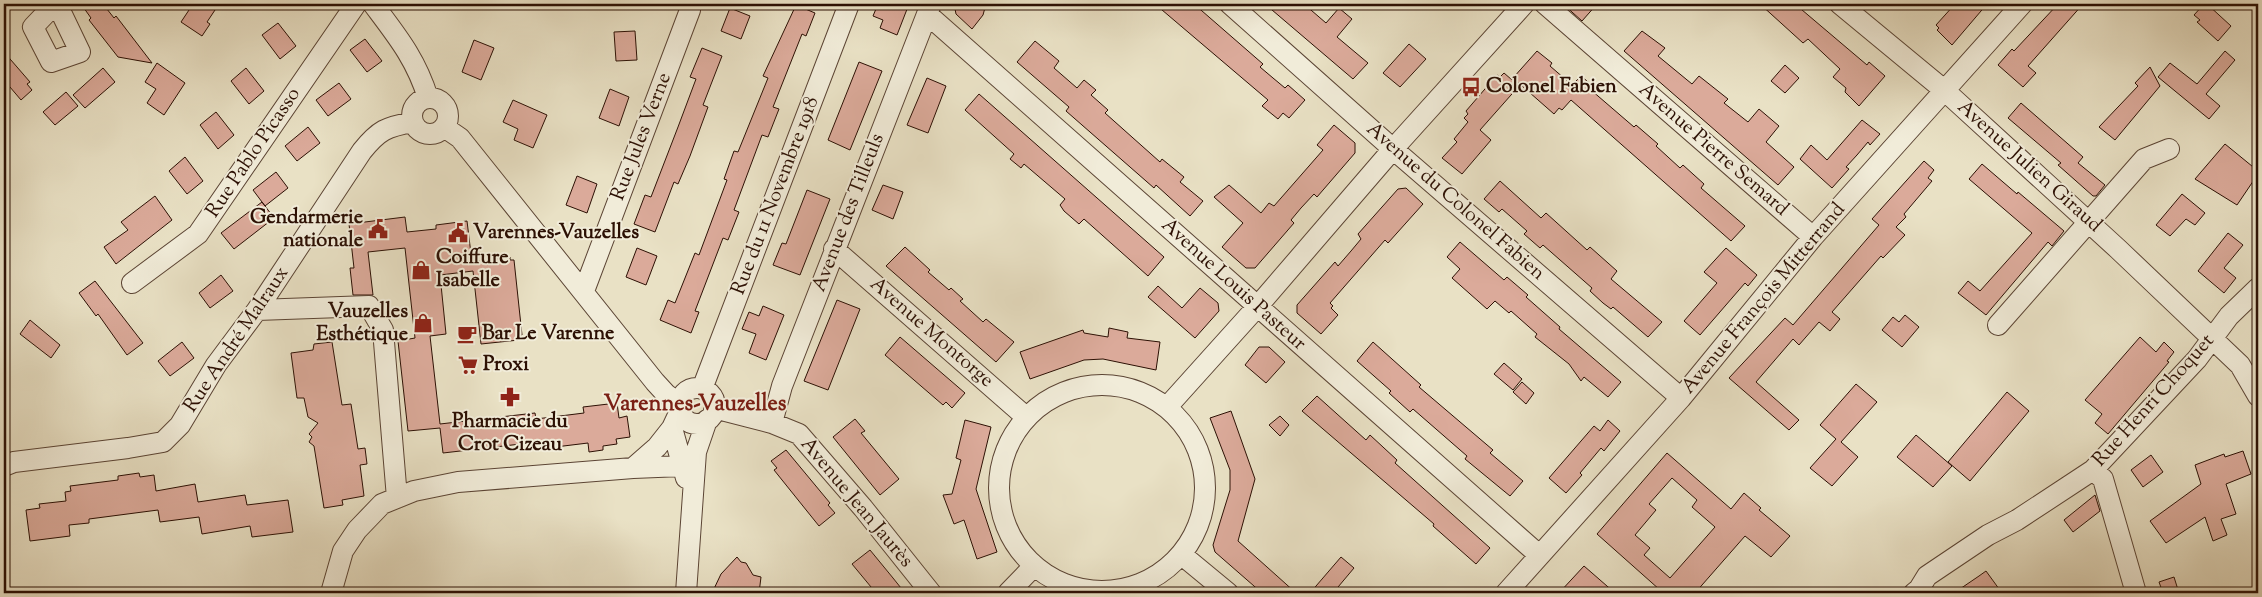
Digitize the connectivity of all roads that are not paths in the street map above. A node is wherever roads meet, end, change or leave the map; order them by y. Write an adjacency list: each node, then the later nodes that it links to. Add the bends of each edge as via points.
1 (356, 4): 20 (street, Rue Pablo Picasso, via 198,234)
2 (373, 4): 12 (street, via 410,53)
3 (849, 4): 27 (street, Rue du 11 Novembre 1918)
4 (1230, 4): 15 (street, Avenue du Colonel Fabien)
5 (1524, 4): 15 (street)
6 (1545, 4): 18 (street, Avenue Pierre Semard)
7 (1840, 4): 11 (street, Avenue Julien Giraud)
8 (2022, 4): 11 (street, Avenue François Mitterrand)
9 (929, 9): 19 (street, Avenue des Tilleuls); 23 (street, Avenue Louis Pasteur)
10 (690, 10): 22 (street, Rue Jules Verne)
11 (1944, 90): 17 (street, Avenue Julien Giraud); 18 (street, Avenue François Mitterrand)
12 (428, 98): 13 (street, via 414,106); 14 (street, via 440,101 447,110)
13 (412, 122): 14 (street, via 424,133 435,133); 24 (street, Rue André Malraux, via 391,126 375,135)
14 (444, 127): 22 (street, via 460,138)
15 (1393, 149): 23 (street); 29 (street, Avenue du Colonel Fabien)
16 (2169, 149): 17 (street, via 2144,159)
17 (2088, 221): 25 (street); 26 (street, Avenue Julien Giraud)
18 (1813, 237): 29 (street, Avenue François Mitterrand)
19 (834, 249): 33 (street, Avenue Montorge); 34 (street, Avenue des Tilleuls, via 782,386)
20 (132, 283)
21 (2258, 288): 26 (street, Rue Henri Choquet)
22 (584, 291): 31 (street, via 666,394)
23 (1257, 307): 30 (street); 42 (street, Avenue Louis Pasteur)
24 (257, 310): 35 (street, Rue André Malraux, via 216,365 180,426 163,442); 39 (street, via 369,306 383,330)
25 (1998, 325)
26 (2211, 338): 28 (street, Avenue Julien Giraud, via 2240,365); 38 (street, Rue Henri Choquet, via 2197,359)
27 (702, 389): 31 (street, via 690,390 681,398); 32 (street, via 712,397)
28 (2258, 396)
29 (1681, 398): 42 (street, Avenue François Mitterrand)
30 (1167, 407): 33 (street, via 1134,388 1107,384 1079,386 1052,396); 41 (street, via 1186,424 1202,455 1207,490 1200,524)
31 (677, 414): 32 (street, via 691,423 702,423); 36 (street); 37 (street, via 657,446)
32 (711, 414): 34 (street, Avenue Jean Jaurès); 40 (street, via 696,452)
33 (1026, 417): 43 (street, via 1011,437 1000,466 998,497 1011,538)
34 (772, 423): 47 (street, Avenue Jean Jaurès, via 798,434 808,443)
35 (4, 466)
36 (682, 466): 37 (street); 40 (street)
37 (633, 468): 39 (street, via 458,482)
38 (2093, 470): 44 (street, Rue Henri Choquet, via 2017,520 2002,537 1935,584); 51 (street, via 2103,479)
39 (397, 498): 45 (street, via 382,504 357,530 343,551)
40 (691, 499): 46 (street)
41 (1182, 555): 43 (street, via 1157,576 1127,589 1095,591 1063,584); 49 (street)
42 (1539, 555): 50 (street, Avenue François Mitterrand)
43 (1034, 566): 48 (street)
44 (1916, 591)
45 (331, 593)
46 (686, 593)
47 (931, 593)
48 (1008, 593)
49 (1228, 593)
50 (1506, 593)
51 (2136, 593)

